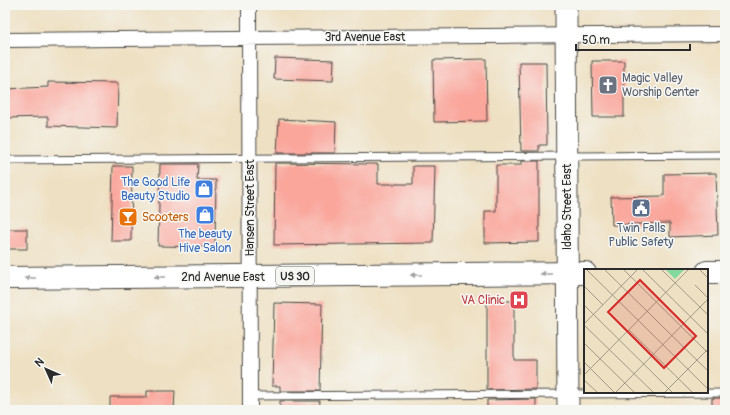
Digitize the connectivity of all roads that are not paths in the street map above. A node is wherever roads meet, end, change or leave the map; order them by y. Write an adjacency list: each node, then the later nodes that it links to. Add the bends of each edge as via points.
1 (249, 5): 5 (street, Hansen Street East)
2 (566, 5): 4 (street, Idaho Street East)
3 (725, 34): 4 (street, 3rd Avenue East)
4 (566, 35): 5 (street, 3rd Avenue East); 8 (street, Idaho Street East)
5 (249, 38): 6 (street, 3rd Avenue East); 9 (street, Hansen Street East)
6 (5, 40)
7 (725, 155): 8 (lane)
8 (567, 156): 9 (lane); 13 (street, Idaho Street East)
9 (250, 159): 10 (lane); 14 (street, Hansen Street East)
10 (5, 160)
11 (708, 272): 12 (main road)
12 (725, 272)
13 (576, 274): 14 (main road, 2nd Avenue East / US 30, one-way to 14); 18 (street, Idaho Street East)
14 (250, 276): 15 (main road, 2nd Avenue East / US 30, one-way to 15); 17 (street, Hansen Street East)
15 (5, 278)
16 (725, 393): 18 (lane)
17 (250, 396): 18 (lane); 19 (street, Hansen Street East)
18 (568, 402)
19 (250, 410)

